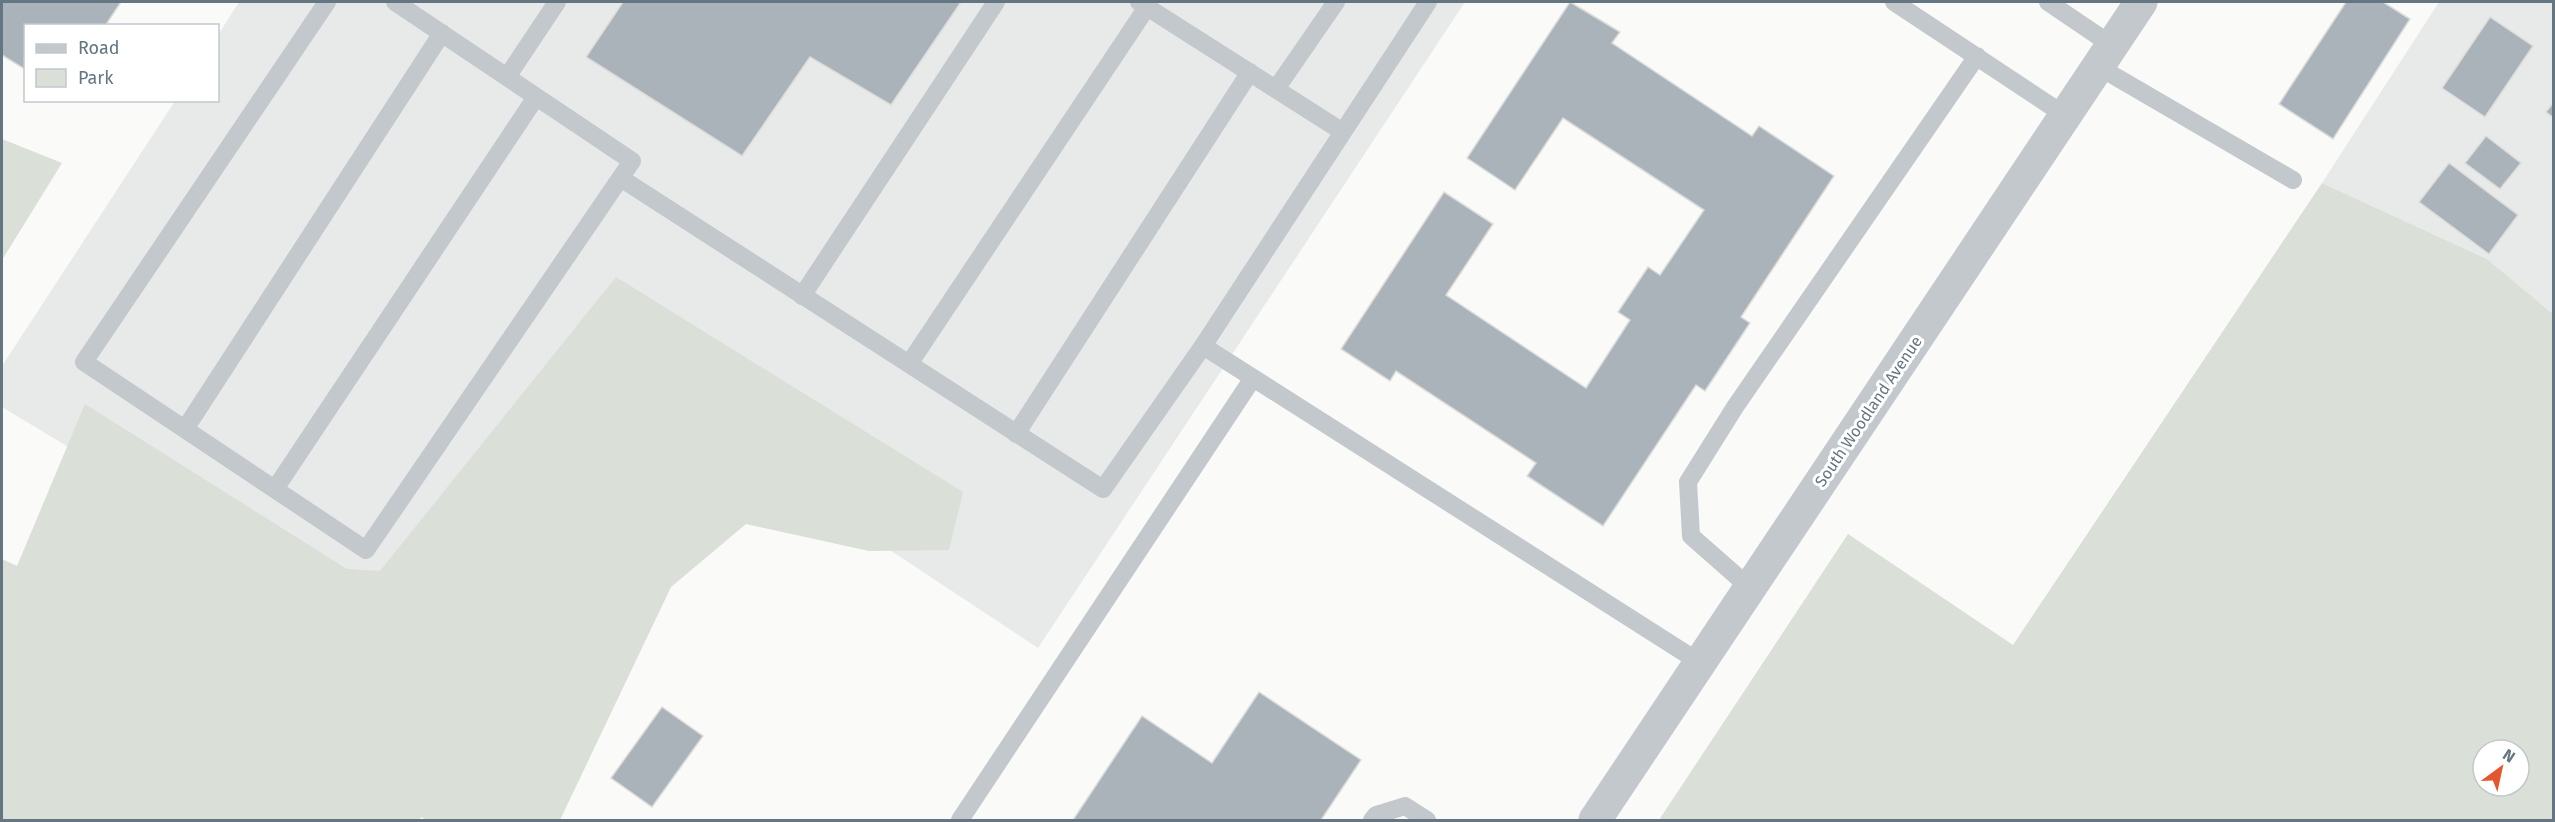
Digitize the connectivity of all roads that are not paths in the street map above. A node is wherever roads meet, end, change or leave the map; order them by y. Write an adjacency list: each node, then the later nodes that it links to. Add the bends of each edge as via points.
1 (327, 2): 26 (lane, via 84,362)
2 (395, 2): 11 (lane)
3 (557, 2): 15 (lane)
4 (996, 2): 22 (lane)
5 (1336, 2): 16 (lane)
6 (1428, 2): 19 (lane)
7 (1894, 2): 12 (lane)
8 (2048, 2): 13 (lane)
9 (2141, 2): 13 (street, South Woodland Avenue)
10 (1143, 4): 14 (lane); 24 (lane)
11 (442, 33): 15 (lane); 26 (lane)
12 (1977, 56): 18 (lane); 29 (lane, via 1735,407 1688,482 1691,536)
13 (2106, 56): 18 (street, South Woodland Avenue); 21 (lane)
14 (1250, 72): 16 (lane); 27 (lane)
15 (507, 77): 17 (lane)
16 (1276, 89): 19 (lane)
17 (536, 97): 20 (lane, via 632,161); 28 (lane)
18 (2066, 116): 29 (street, South Woodland Avenue)
19 (1343, 132): 23 (lane)
20 (622, 179): 22 (lane); 28 (lane, via 366,550)
21 (2292, 180)
22 (802, 296): 24 (lane)
23 (1203, 346): 25 (lane); 27 (lane, via 1103,489)
24 (909, 364): 27 (lane)
25 (1253, 378): 30 (lane); 31 (lane)
26 (185, 429): 28 (lane)
27 (1016, 434)
28 (275, 489)
29 (1749, 587): 30 (street, South Woodland Avenue)
30 (1699, 662): 34 (street, South Woodland Avenue)
31 (960, 820)
32 (1372, 820): 33 (lane, via 1376,815 1405,806)
33 (1427, 820)
34 (1595, 820)

